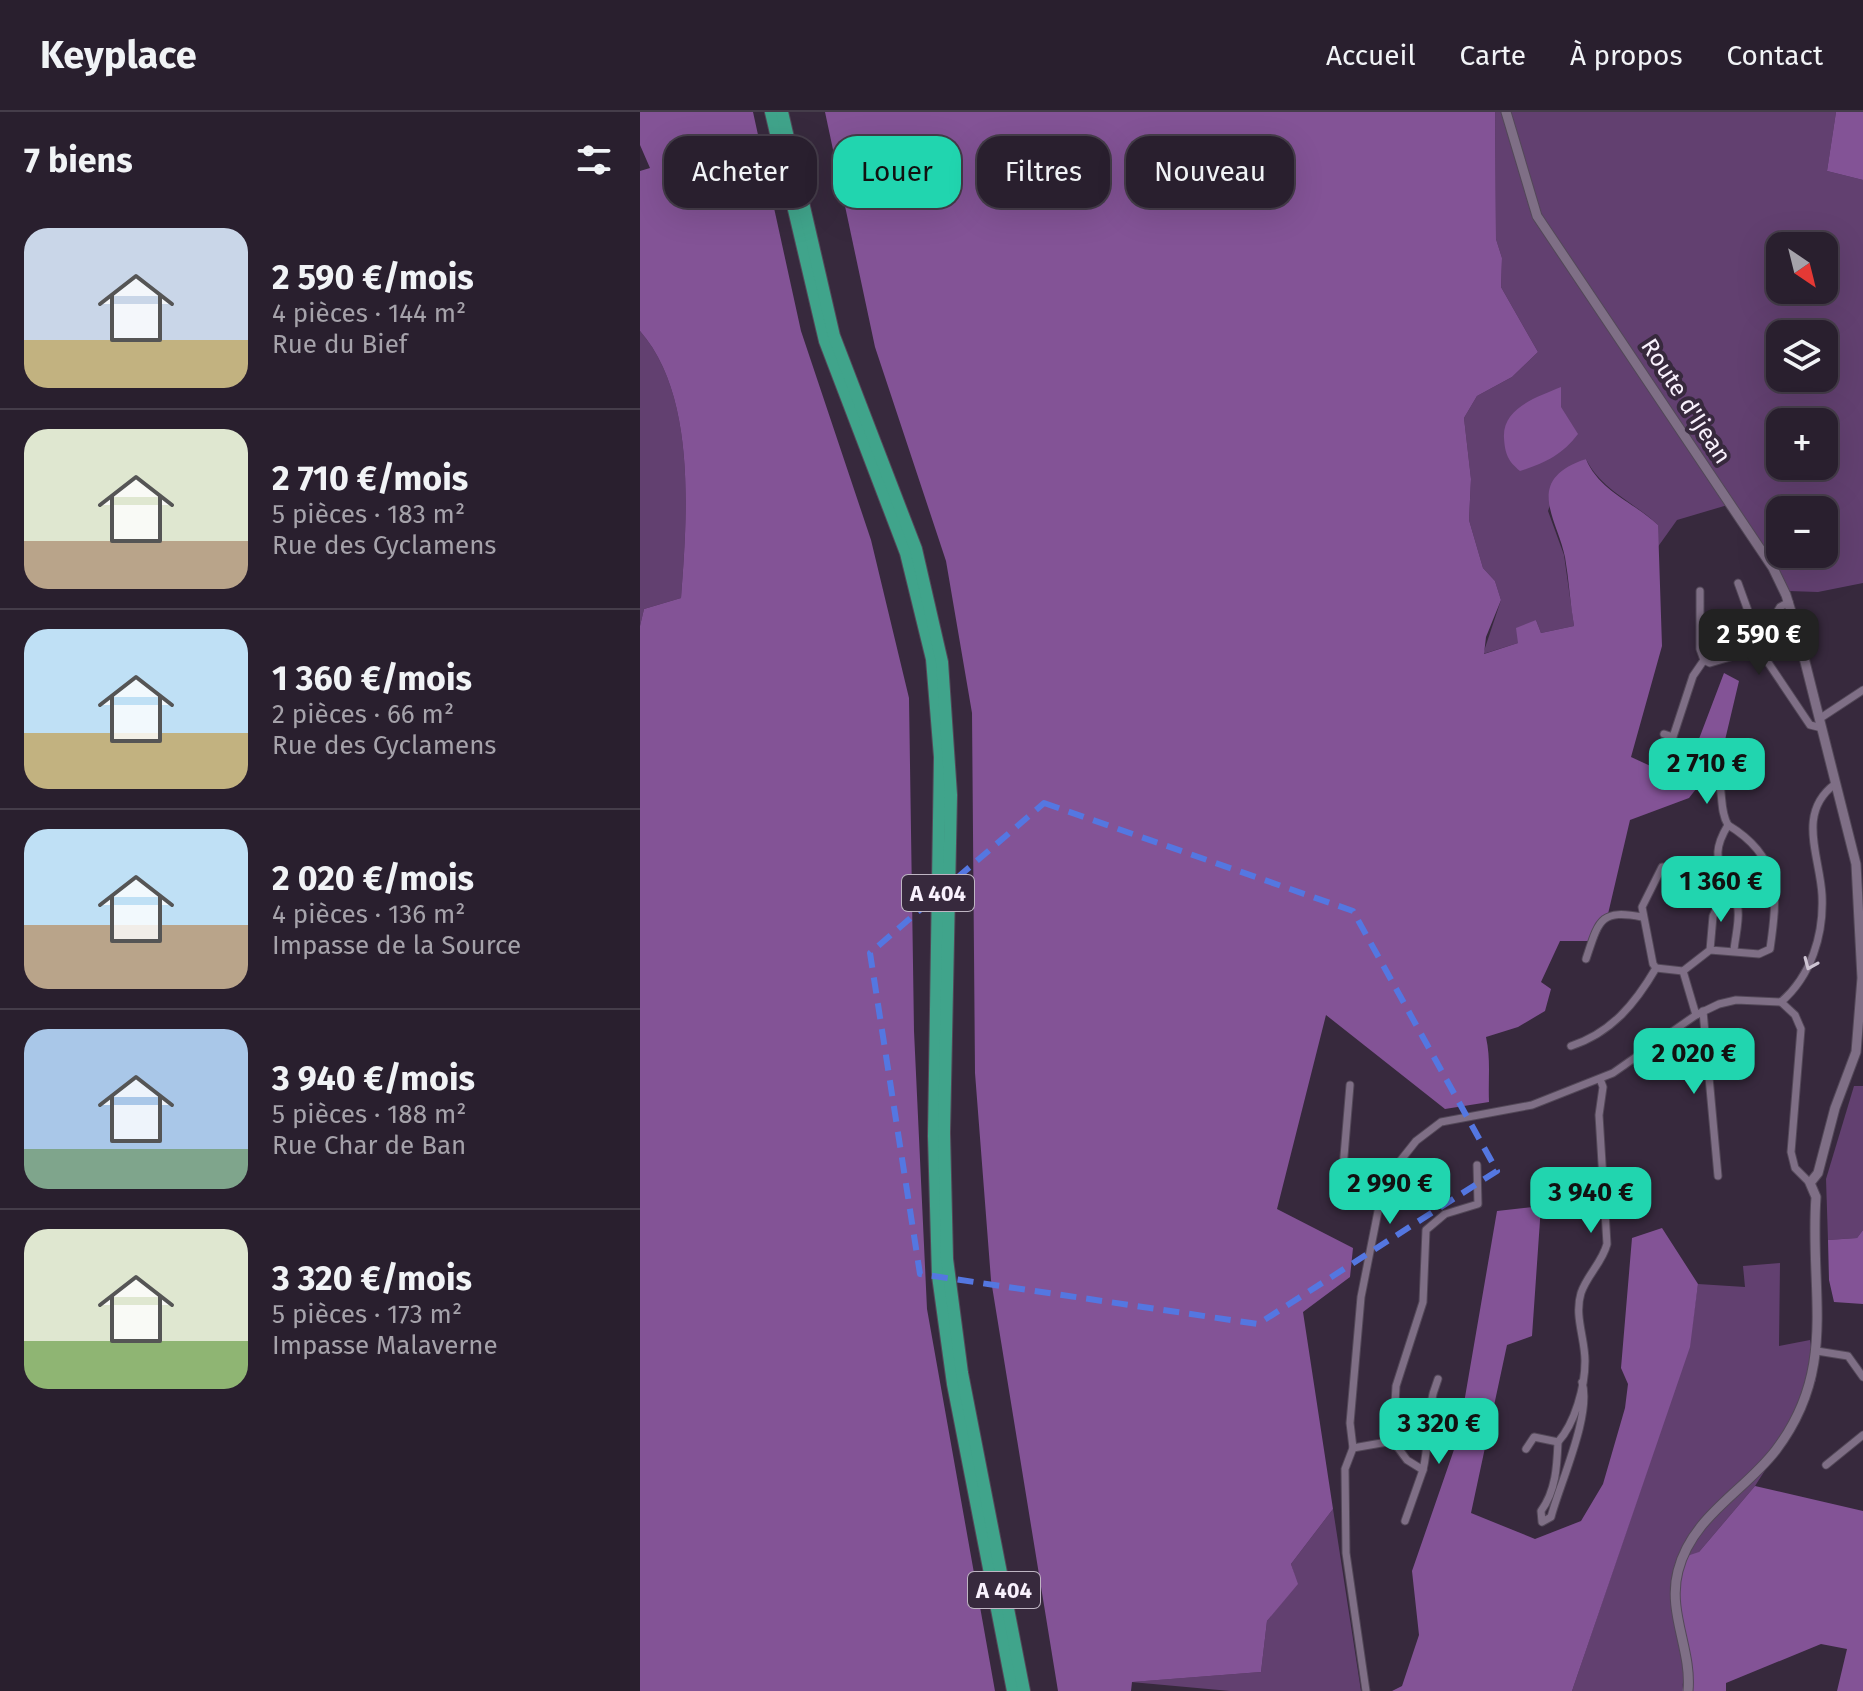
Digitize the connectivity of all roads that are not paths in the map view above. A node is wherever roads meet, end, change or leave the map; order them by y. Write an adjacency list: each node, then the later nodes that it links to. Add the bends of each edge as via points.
1 (771, 112): 44 (highway, A 404, via 825,341 906,553 932,659 940,771 934,1136 938,1276 953,1384)
2 (782, 112): 45 (highway, A 404, via 834,336 916,549 942,662 951,784 947,1259 964,1387)
3 (1506, 112): 6 (street, Route d'Ijean, via 1537,216 1767,560)
4 (1738, 583): 7 (street)
5 (1700, 591): 8 (street)
6 (1789, 602): 7 (street, via 1773,618); 10 (street, Route d'Ijean)
7 (1760, 645): 8 (street, via 1748,653); 10 (street, via 1810,725)
8 (1704, 660): 11 (street, via 1693,676 1673,737)
9 (1863, 690): 10 (street)
10 (1820, 723): 13 (street, Route d'Ijean)
11 (1664, 734)
12 (1715, 771): 14 (street)
13 (1835, 784): 23 (street, one-way to 23, via 1825,792 1812,821 1822,892 1815,951 1795,990); 31 (street, Route d'Ijean, via 1856,864 1861,1017 1856,1052 1818,1173)
14 (1728, 825): 15 (street); 19 (street, via 1761,855 1773,876 1777,899 1769,951)
15 (1715, 861): 16 (street); 17 (street, via 1662,867)
16 (1726, 889): 18 (street, via 1713,916); 19 (street, via 1738,905)
17 (1642, 917): 20 (street, via 1609,914); 21 (street)
18 (1710, 950): 19 (street); 22 (street)
19 (1734, 950)
20 (1586, 959)
21 (1656, 968): 22 (street); 25 (street, via 1629,1008 1605,1030)
22 (1683, 971): 24 (street)
23 (1781, 1002): 24 (street, via 1736,1000); 31 (street, via 1801,1029 1791,1152 1795,1168)
24 (1699, 1013): 26 (street); 29 (street)
25 (1571, 1046)
26 (1600, 1079): 30 (street, via 1532,1105 1441,1122 1416,1141); 35 (street, via 1607,1244 1578,1308 1585,1361)
27 (1350, 1085): 30 (street, via 1343,1168)
28 (1477, 1165): 37 (street, via 1478,1204 1445,1214 1426,1230 1423,1302 1396,1386)
29 (1718, 1176)
30 (1388, 1179): 39 (street, via 1358,1317)
31 (1810, 1183): 32 (street, via 1816,1197)
32 (1817, 1351): 33 (street, via 1848,1356); 47 (street, via 1810,1388 1778,1448 1705,1520 1682,1557 1676,1614 1689,1663)
33 (1863, 1377)
34 (1438, 1379): 42 (street, via 1429,1402)
35 (1582, 1382): 38 (street, via 1569,1430); 38 (street, via 1578,1426 1551,1517 1544,1522 1539,1518 1556,1476)
36 (1863, 1435): 41 (street)
37 (1393, 1441): 39 (street); 42 (street)
38 (1558, 1442): 40 (street, via 1534,1437)
39 (1353, 1448): 46 (street, via 1345,1469 1345,1539)
40 (1526, 1449)
41 (1826, 1465)
42 (1423, 1470): 43 (street)
43 (1405, 1521)
44 (1013, 1691)
45 (1024, 1691)
46 (1366, 1691)
47 (1688, 1691)

